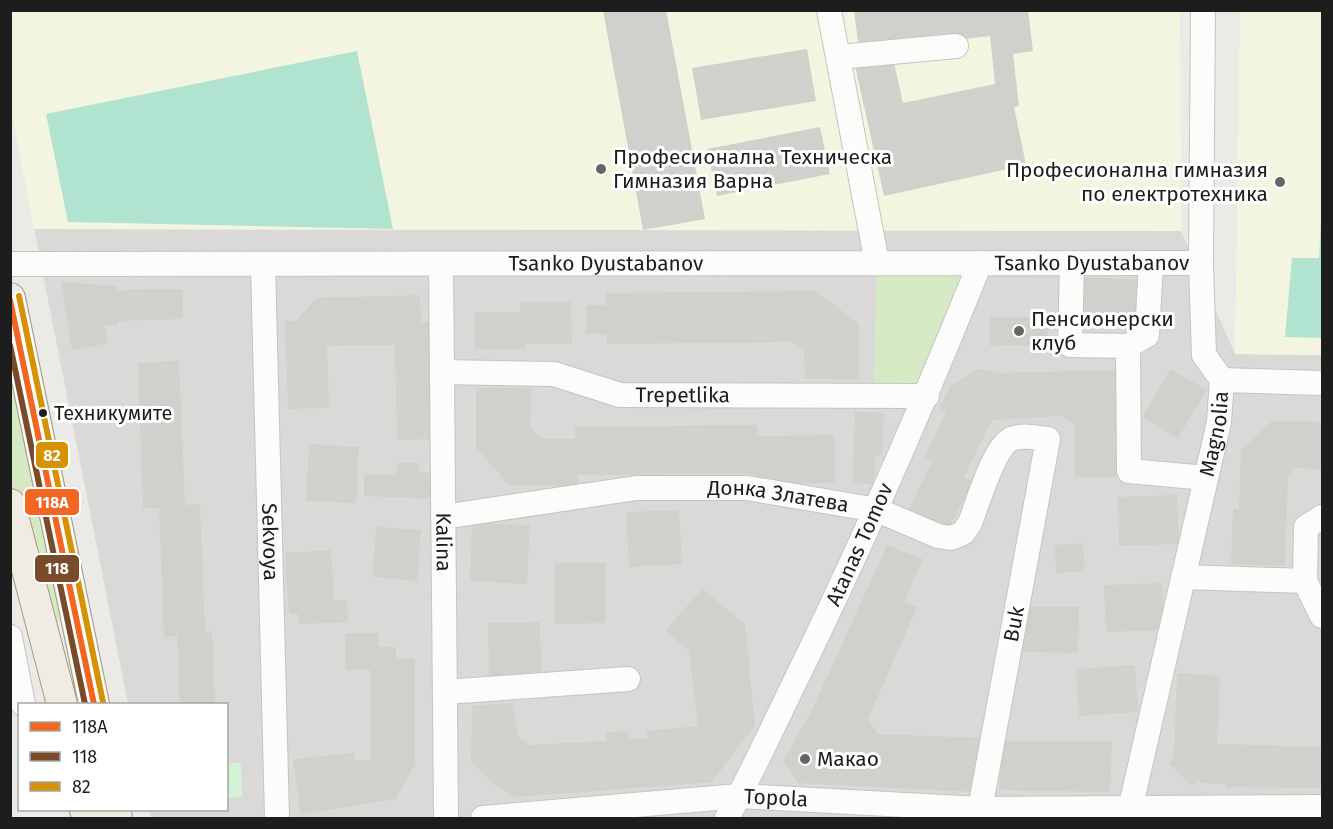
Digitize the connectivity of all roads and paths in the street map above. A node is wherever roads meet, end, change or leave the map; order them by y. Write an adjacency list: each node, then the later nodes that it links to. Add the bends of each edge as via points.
1 (829, 10): 4 (street)
2 (1203, 10): 9 (street, Magnolia)
3 (956, 46): 4 (street)
4 (838, 57): 5 (street)
5 (877, 263): 6 (street, Tsanko Dyustabanov); 12 (street, Tsanko Dyustabanov)
6 (980, 263): 7 (street, Tsanko Dyustabanov); 18 (street, Atanas Tomov)
7 (1072, 263): 8 (street, Tsanko Dyustabanov); 14 (street, via 1070,345)
8 (1151, 263): 9 (street, Tsanko Dyustabanov); 14 (street, via 1147,335)
9 (1201, 263): 16 (street, Magnolia, via 1204,355)
10 (10, 264): 11 (street, Tsanko Dyustabanov)
11 (263, 264): 12 (street, Tsanko Dyustabanov); 40 (street, Sekvoya)
12 (441, 264): 15 (street, Kalina)
13 (10, 298): 28 (main road)
14 (1128, 346): 20 (street, via 1129,471)
15 (442, 372): 18 (street, Trepetlika, via 554,374 620,395); 23 (street, Kalina)
16 (1222, 380): 17 (street); 20 (street, Magnolia, via 1219,422)
17 (1323, 383)
18 (927, 396): 22 (street, Atanas Tomov)
19 (1048, 439): 22 (street, Донка Златева, via 1021,436 1008,440 998,454 970,523 963,533 951,538); 38 (street, Buk)
20 (1206, 478): 25 (street, Magnolia)
21 (10, 504): 29 (main road)
22 (877, 510): 23 (street, Донка Златева, via 747,488 636,488); 36 (street, Atanas Tomov)
23 (443, 517): 32 (street, Kalina)
24 (1323, 517): 26 (street, via 1306,527)
25 (1184, 577): 26 (street); 39 (street, Magnolia)
26 (1305, 581): 27 (street)
27 (1323, 616)
28 (76, 618): 29 (main road); 35 (main road)
29 (42, 626): 34 (main road)
30 (10, 637): 33 (street)
31 (628, 679): 32 (street)
32 (445, 692): 41 (street, Kalina)
33 (23, 703)
34 (58, 703)
35 (94, 703)
36 (739, 796): 38 (street, Topola); 42 (street, Topola); 43 (street, Atanas Tomov)
37 (1323, 807): 39 (street, Topola)
38 (980, 809): 39 (street, Topola)
39 (1129, 814)
40 (277, 819)
41 (446, 819)
42 (483, 819)
43 (727, 819)

